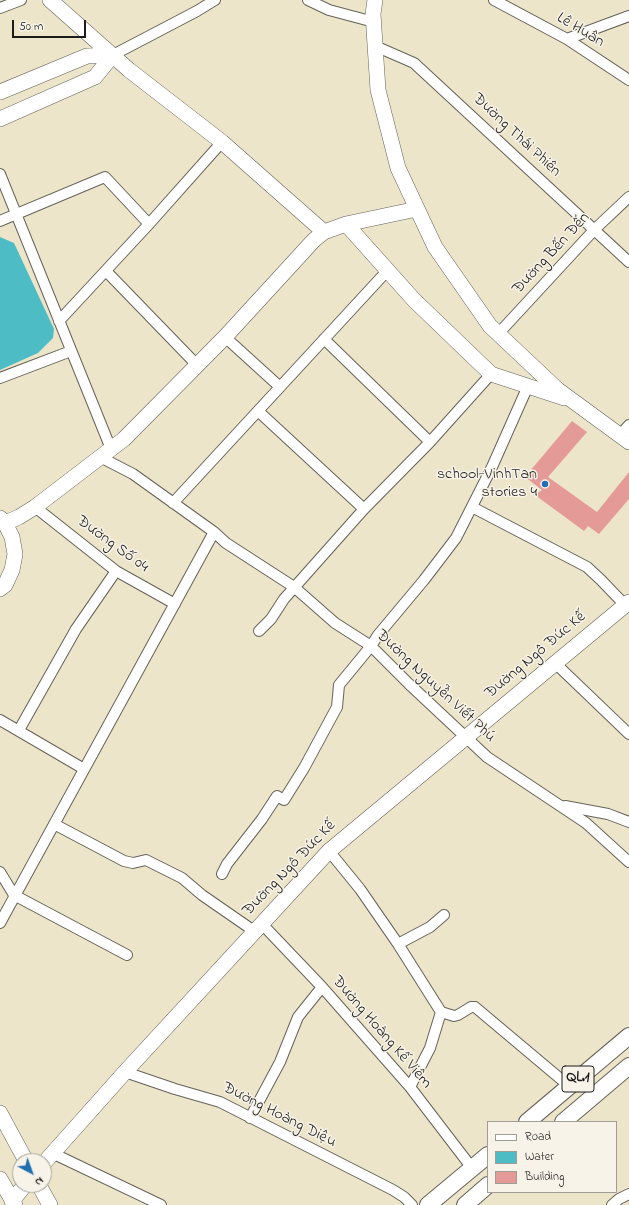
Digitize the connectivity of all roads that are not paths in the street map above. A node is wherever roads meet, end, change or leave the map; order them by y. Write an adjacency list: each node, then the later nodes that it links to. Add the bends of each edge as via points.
1 (22, 0): 7 (street)
2 (50, 0): 12 (street)
3 (215, 0): 12 (street)
4 (308, 0): 9 (street, via 336,12)
5 (375, 0): 9 (street)
6 (494, 0): 10 (street, Lê Huân)
7 (0, 8)
8 (629, 16): 10 (street)
9 (374, 22): 11 (street)
10 (567, 39): 13 (street, Lê Huân)
11 (375, 46): 19 (street, via 378,90 398,168); 24 (street, Đường Thái Phiên, via 414,63)
12 (112, 55): 14 (street, via 87,56); 15 (street, via 95,77); 16 (street)
13 (629, 80)
14 (0, 92)
15 (0, 118)
16 (222, 142): 22 (street); 25 (street)
17 (0, 174): 20 (street)
18 (629, 197): 24 (street, Đường Bến Đến)
19 (418, 209): 23 (street); 30 (street, via 435,247)
20 (16, 214): 21 (street); 22 (street, via 105,177); 29 (street)
21 (0, 221)
22 (149, 224): 27 (street)
23 (346, 224): 25 (street); 28 (street)
24 (595, 229): 26 (street, Đường Thái Phiên); 30 (street, Đường Bến Đến)
25 (324, 232): 31 (street)
26 (629, 262)
27 (106, 271): 29 (street); 34 (street)
28 (387, 271): 32 (street); 35 (street)
29 (59, 321): 33 (street)
30 (498, 334): 39 (street)
31 (225, 337): 34 (street); 38 (street)
32 (324, 339): 38 (street); 42 (street)
33 (71, 351): 36 (street); 43 (street)
34 (197, 365): 43 (street, via 124,439)
35 (491, 374): 37 (street); 42 (street)
36 (0, 378)
37 (528, 386): 39 (street); 46 (street)
38 (280, 387): 40 (street)
39 (572, 400): 41 (street)
40 (258, 410): 44 (street); 47 (street)
41 (626, 434)
42 (430, 442): 47 (street)
43 (105, 453): 44 (street, Đường Nguyễn Viết Phú); 45 (street)
44 (173, 503): 49 (street, Đường Nguyễn Viết Phú)
45 (35, 507): 48 (street, via 19,517); 50 (street, Đường Số 04)
46 (472, 507): 54 (street, via 587,567); 56 (street, via 456,538)
47 (364, 509): 51 (street)
48 (2, 520): 52 (street, via 12,538 15,554 12,570)
49 (214, 532): 51 (street, Đường Nguyễn Viết Phú, via 226,543); 53 (street)
50 (116, 571): 53 (street, Đường Số 04); 59 (street, via 76,629)
51 (294, 587): 55 (street); 56 (street, Đường Nguyễn Viết Phú, via 335,623)
52 (2, 590)
53 (175, 604): 62 (street)
54 (627, 604): 57 (street, Đường Ngô Đức Kế)
55 (259, 631)
56 (371, 646): 61 (street, Đường Nguyễn Viết Phú); 69 (street, via 339,685 337,707 288,794 284,800 277,796)
57 (555, 663): 60 (street); 61 (street, Đường Ngô Đức Kế)
58 (0, 720): 59 (street)
59 (19, 730): 62 (street)
60 (629, 734)
61 (465, 737): 63 (street, Đường Nguyễn Viết Phú, via 487,757); 66 (street, Đường Ngô Đức Kế)
62 (84, 768): 65 (street)
63 (561, 805): 64 (street, via 608,814); 67 (street, Đường Nguyễn Viết Phú, via 586,823)
64 (629, 822)
65 (54, 824): 70 (street); 73 (street, Đường Hoàng Kế Viêm, via 124,861 133,863 146,860 182,878 202,895)
66 (329, 851): 73 (street, Đường Ngô Đức Kế); 74 (street, via 360,889)
67 (629, 862)
68 (0, 872): 70 (street)
69 (222, 874)
70 (14, 895): 72 (street); 75 (street)
71 (444, 915): 74 (street, via 430,927)
72 (0, 923)
73 (258, 927): 76 (street, Đường Hoàng Kế Viêm); 80 (street, Đường Ngô Đức Kế)
74 (398, 944): 77 (street)
75 (127, 955)
76 (322, 987): 82 (street, Đường Hoàng Kế Viêm); 85 (street, via 298,1017 280,1062)
77 (441, 1012): 81 (street, via 458,1016 475,1007); 82 (street, via 430,1048)
78 (629, 1036): 81 (main road, QL.1)
79 (629, 1066): 83 (main road, QL.1)
80 (125, 1072): 85 (street, Đường Hoàng Diệu, via 214,1099); 89 (street, Đường Ngô Đức Kế)
81 (569, 1086): 83 (main road); 86 (main road, QL.1)
82 (410, 1087): 92 (street, Đường Hoàng Kế Viêm)
83 (584, 1104): 87 (main road, QL.1)
84 (0, 1113): 88 (street)
85 (250, 1118): 102 (street, Đường Hoàng Diệu, via 393,1190)
86 (528, 1121)
87 (564, 1121)
88 (22, 1153)
89 (52, 1154)
90 (487, 1156): 92 (main road)
91 (52, 1160): 101 (street)
92 (472, 1168): 95 (main road)
93 (0, 1179): 99 (street)
94 (487, 1187): 104 (main road)
95 (449, 1188): 103 (main road); 104 (main road)
96 (20, 1193): 99 (street)
97 (43, 1193): 100 (street)
98 (629, 1194): 105 (street)
99 (12, 1204)
100 (50, 1205)
101 (161, 1205)
102 (412, 1205)
103 (428, 1205)
104 (464, 1205)
105 (612, 1205)

